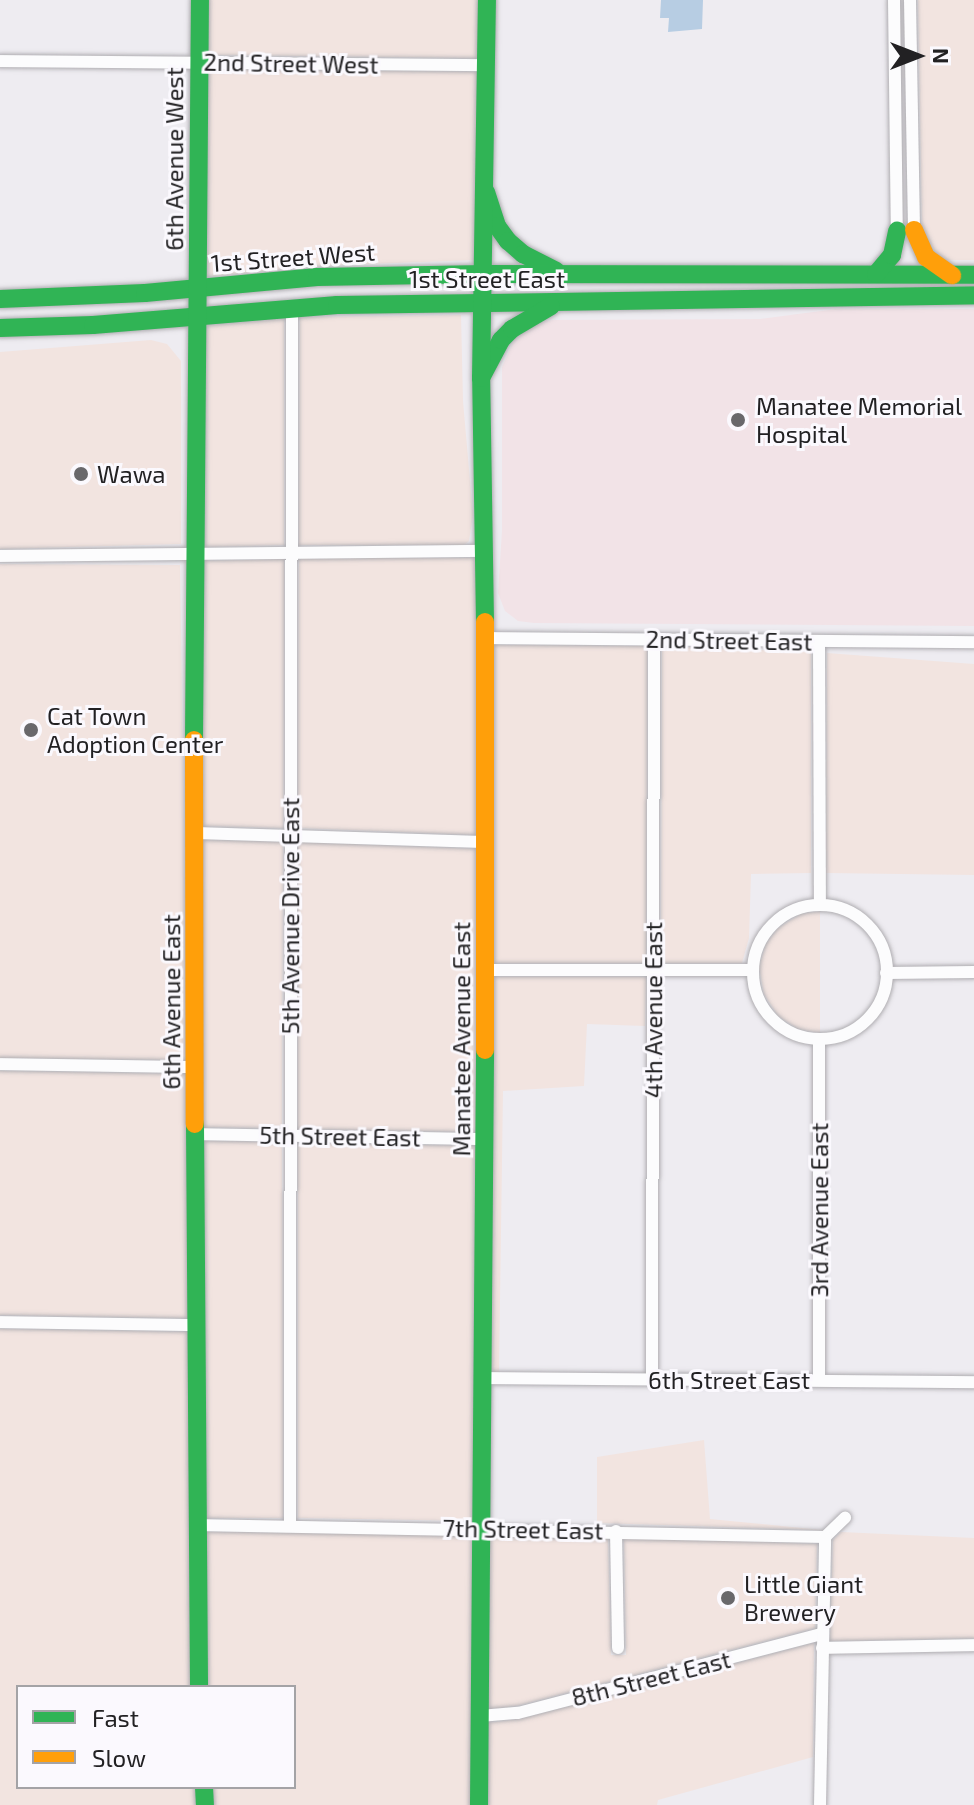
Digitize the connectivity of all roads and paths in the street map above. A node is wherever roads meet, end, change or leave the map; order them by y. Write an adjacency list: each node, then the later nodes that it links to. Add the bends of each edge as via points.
1 (200, 0): 8 (main road, 6th Avenue West)
2 (487, 0): 9 (main road, Manatee Avenue East)
3 (894, 0): 6 (street)
4 (910, 0): 5 (street)
5 (911, 25): 6 (street); 11 (street)
6 (894, 28): 11 (street)
7 (0, 61): 8 (street, 2nd Street West)
8 (199, 62): 9 (street, 2nd Street West); 17 (main road, 6th Avenue West)
9 (487, 65): 10 (main road, Manatee Avenue East)
10 (486, 192): 12 (main road, Manatee Avenue East); 13 (main road, via 508,241)
11 (906, 231): 14 (main road); 15 (main road, via 926,257)
12 (485, 274): 13 (main road, 1st Street West); 17 (main road, 1st Street West, via 317,277); 20 (main road, Manatee Avenue East)
13 (562, 274): 14 (main road, 1st Street West)
14 (876, 274): 15 (main road, 1st Street West)
15 (952, 275): 16 (main road, 1st Street West)
16 (974, 275)
17 (197, 288): 19 (main road, 1st Street West); 23 (main road, 6th Avenue West)
18 (974, 295): 21 (main road, 1st Street East)
19 (0, 299)
20 (483, 303): 21 (main road, 1st Street East); 22 (main road, 1st Street East); 25 (main road, Manatee Avenue East)
21 (557, 303): 25 (main road, via 515,326 501,340)
22 (292, 308): 23 (main road, 1st Street East); 27 (street, 5th Avenue Drive East)
23 (195, 317): 24 (main road, 1st Street East); 28 (main road, 6th Avenue East)
24 (0, 328)
25 (481, 378): 26 (main road, Manatee Avenue East)
26 (485, 551): 27 (street); 30 (main road, Manatee Avenue East)
27 (292, 552): 28 (street); 35 (street, 5th Avenue Drive East)
28 (194, 554): 29 (street); 34 (main road, 6th Avenue East)
29 (0, 556)
30 (485, 638): 31 (street, 2nd Street East); 36 (main road, Manatee Avenue East)
31 (654, 639): 32 (street, 2nd Street East); 39 (street, 4th Avenue East)
32 (819, 641): 33 (street, 2nd Street East); 37 (street)
33 (974, 642)
34 (194, 833): 35 (street); 45 (main road, 6th Avenue East)
35 (291, 835): 36 (street); 47 (street, 5th Avenue Drive East)
36 (485, 842): 38 (main road, Manatee Avenue East)
37 (820, 904): 40 (street, via 777,921 760,943); 42 (street, via 847,911 867,924 883,951)
38 (485, 970): 39 (street); 48 (main road, Manatee Avenue East)
39 (653, 970): 40 (street); 52 (street, 4th Avenue East)
40 (753, 970): 43 (street, via 759,998 772,1018 793,1033)
41 (974, 972): 42 (street)
42 (886, 973): 43 (street, via 881,998 866,1020 844,1034)
43 (819, 1039): 53 (street, 3rd Avenue East)
44 (0, 1064): 45 (street)
45 (195, 1067): 46 (main road, 6th Avenue East)
46 (195, 1134): 47 (street, 5th Street East); 50 (main road, 6th Avenue East)
47 (290, 1135): 48 (street, 5th Street East); 57 (street, 5th Avenue Drive East)
48 (485, 1139): 51 (main road, Manatee Avenue East)
49 (0, 1322): 50 (street)
50 (196, 1325): 56 (main road, 6th Avenue East)
51 (484, 1378): 52 (street, 6th Street East); 58 (main road, Manatee Avenue East)
52 (652, 1380): 53 (street, 6th Street East)
53 (819, 1380): 54 (street, 6th Street East)
54 (974, 1382)
55 (845, 1518): 60 (street)
56 (195, 1525): 57 (street, 7th Street East); 65 (main road, 6th Avenue East)
57 (290, 1525): 58 (street, 7th Street East)
58 (482, 1528): 59 (street, 7th Street East); 66 (main road, Manatee Avenue East)
59 (616, 1531): 60 (street, 7th Street East); 63 (street)
60 (825, 1537): 61 (street)
61 (822, 1634): 64 (street); 66 (street, 8th Street East, via 518,1713)
62 (974, 1645): 64 (street)
63 (618, 1648)
64 (822, 1648): 68 (street)
65 (199, 1685)
66 (480, 1716): 67 (main road, Manatee Avenue East)
67 (479, 1805)
68 (820, 1805)

